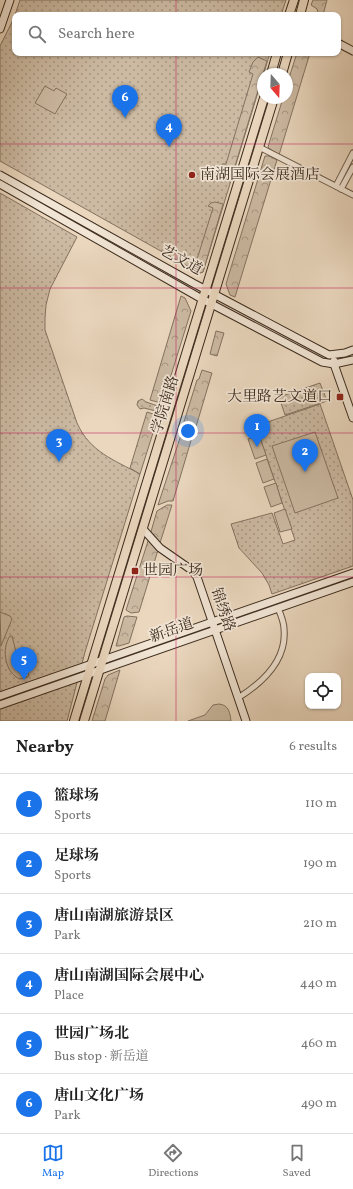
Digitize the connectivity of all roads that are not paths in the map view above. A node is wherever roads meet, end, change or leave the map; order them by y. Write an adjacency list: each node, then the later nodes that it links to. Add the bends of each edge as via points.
1 (10, 0): 6 (main road)
2 (294, 0): 4 (main road)
3 (304, 0): 5 (main road)
4 (290, 12)
5 (301, 12)
6 (0, 29)
7 (341, 45): 8 (main road)
8 (353, 51)
9 (276, 56): 11 (main road)
10 (287, 56): 12 (main road)
11 (273, 68)
12 (284, 68)
13 (262, 104): 25 (main road, 学院南路)
14 (272, 104): 15 (main road, 学院南路)
15 (259, 147): 20 (street); 26 (main road, 学院南路)
16 (353, 153): 20 (street)
17 (353, 167): 21 (street)
18 (0, 175): 22 (main road, 艺文道)
19 (0, 184): 24 (main road, 艺文道)
20 (336, 186): 21 (street)
21 (341, 189): 23 (street)
22 (31, 193): 24 (main road); 25 (main road, 艺文道)
23 (353, 195)
24 (28, 200): 27 (main road, 艺文道)
25 (204, 289): 26 (main road, 艺文道); 27 (main road, 学院南路)
26 (214, 294): 28 (main road, 学院南路); 30 (main road, 艺文道, via 329,355)
27 (202, 299): 28 (main road, 艺文道); 41 (main road, 学院南路)
28 (211, 304): 32 (main road, 艺文道, via 322,362); 34 (main road, 学院南路)
29 (353, 350): 30 (main road)
30 (334, 355): 32 (main road)
31 (353, 360): 32 (main road, 艺文道)
32 (334, 364): 33 (main road)
33 (353, 418)
34 (143, 529): 38 (main road, 锦绣路, via 160,548 193,571); 40 (main road, 学院南路)
35 (353, 574): 38 (main road, 新岳道)
36 (353, 582): 37 (main road, 新岳道)
37 (278, 608): 39 (main road, 新岳道); 45 (street, via 284,629 282,650 263,679)
38 (212, 622): 39 (main road, 锦绣路); 40 (main road, 新岳道)
39 (215, 630): 42 (main road, 新岳道); 45 (main road, 锦绣路)
40 (102, 660): 41 (main road, 新岳道); 42 (main road, 学院南路)
41 (91, 664): 43 (main road, 学院南路); 44 (main road, 新岳道)
42 (99, 670): 43 (main road, 新岳道); 48 (main road, 学院南路)
43 (88, 674): 46 (main road, 新岳道); 47 (main road, 学院南路)
44 (0, 696)
45 (238, 698): 49 (main road, 锦绣路)
46 (0, 705)
47 (74, 721)
48 (84, 721)
49 (246, 721)

